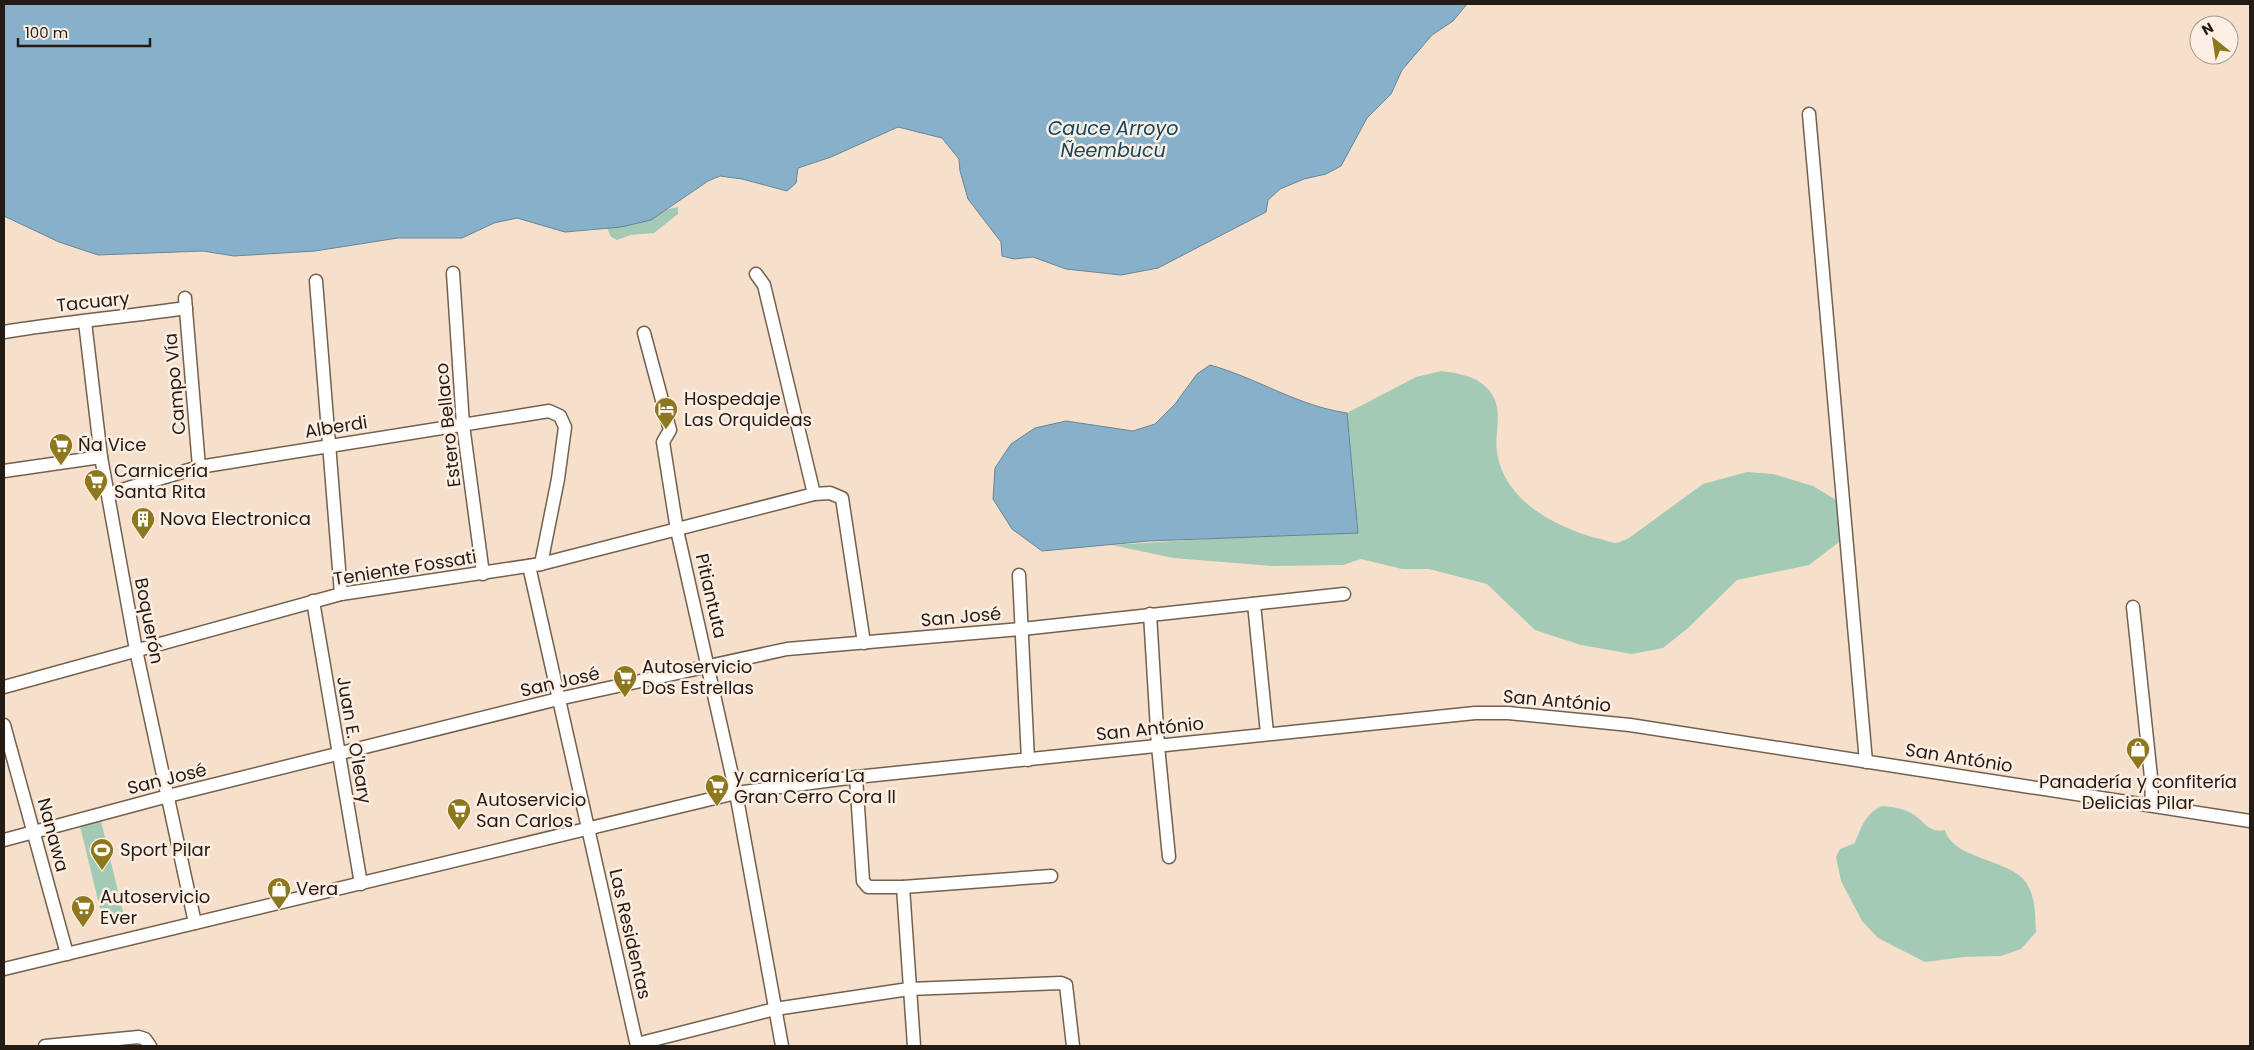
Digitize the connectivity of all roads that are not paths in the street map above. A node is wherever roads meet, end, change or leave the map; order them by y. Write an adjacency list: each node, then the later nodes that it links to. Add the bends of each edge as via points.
1 (1809, 114): 37 (street)
2 (453, 272): 9 (street, Estero Bellaco)
3 (756, 274): 15 (street, via 764,285)
4 (316, 281): 10 (street)
5 (186, 303): 6 (street, Tacuary); 12 (street, Campo Vía)
6 (85, 322): 7 (street, Tacuary); 11 (street, Boquerón)
7 (4, 332)
8 (644, 333): 16 (street, Pitiantuta, via 670,430 663,442)
9 (462, 425): 10 (street, Alberdi); 17 (street, Alberdi, via 549,411 560,416 565,427 558,479); 18 (street, Estero Bellaco)
10 (330, 445): 12 (street, Alberdi); 20 (street)
11 (101, 457): 13 (street); 14 (street, Boquerón)
12 (199, 467): 14 (street, Alberdi)
13 (4, 471)
14 (108, 494): 28 (street, Boquerón)
15 (814, 494): 16 (street, Teniente Fossati); 27 (street, via 830,493 842,498)
16 (677, 530): 17 (street, Teniente Fossati); 29 (street, Pitiantuta)
17 (535, 565): 18 (street, Teniente Fossati); 31 (street, Las Residentas)
18 (483, 574): 20 (street, Teniente Fossati)
19 (1019, 575): 26 (street)
20 (341, 594): 22 (street, Teniente Fossati)
21 (1344, 594): 23 (street, San José)
22 (313, 601): 28 (street, Teniente Fossati); 35 (street, Juan E. O'leary)
23 (1254, 604): 25 (street, San José); 33 (street)
24 (2133, 607): 41 (street)
25 (1150, 614): 26 (street, San José); 34 (street)
26 (1022, 628): 27 (street, San José); 36 (street)
27 (864, 643): 29 (street, San José, via 788,649)
28 (136, 650): 30 (street, Teniente Fossati); 40 (street, Boquerón)
29 (708, 666): 31 (street, San José); 39 (street, Pitiantuta)
30 (4, 688)
31 (558, 700): 35 (street, San José); 43 (street, Las Residentas)
32 (4, 725): 44 (street, Nanawa)
33 (1267, 733): 34 (street, San António); 37 (street, San António, via 1458,714 1508,713 1630,725)
34 (1158, 746): 36 (street, San António); 46 (street)
35 (338, 754): 40 (street, San José); 48 (street, Juan E. O'leary)
36 (1028, 760): 38 (street, San António)
37 (1866, 762): 41 (street, San António)
38 (856, 777): 39 (street, San António); 49 (street, via 863,881 868,887)
39 (736, 793): 43 (street, San António); 54 (street, Pitiantuta)
40 (168, 796): 44 (street, San José); 50 (street, Boquerón)
41 (2152, 805): 42 (street, San António)
42 (2250, 821)
43 (588, 829): 48 (street, San António); 55 (street, Las Residentas)
44 (34, 832): 45 (street, San José); 51 (street, Nanawa)
45 (4, 840)
46 (1169, 857)
47 (1051, 876): 49 (street)
48 (361, 884): 50 (street, San António)
49 (903, 887): 53 (street)
50 (195, 923): 51 (street, San António)
51 (66, 954): 52 (street, San António)
52 (4, 969)
53 (909, 989): 54 (street); 59 (street); 60 (street, via 1066,984)
54 (775, 1009): 55 (street); 58 (street, Pitiantuta)
55 (637, 1045)
56 (45, 1046): 57 (street, via 139,1036)
57 (150, 1046)
58 (782, 1046)
59 (914, 1046)
60 (1073, 1046)

